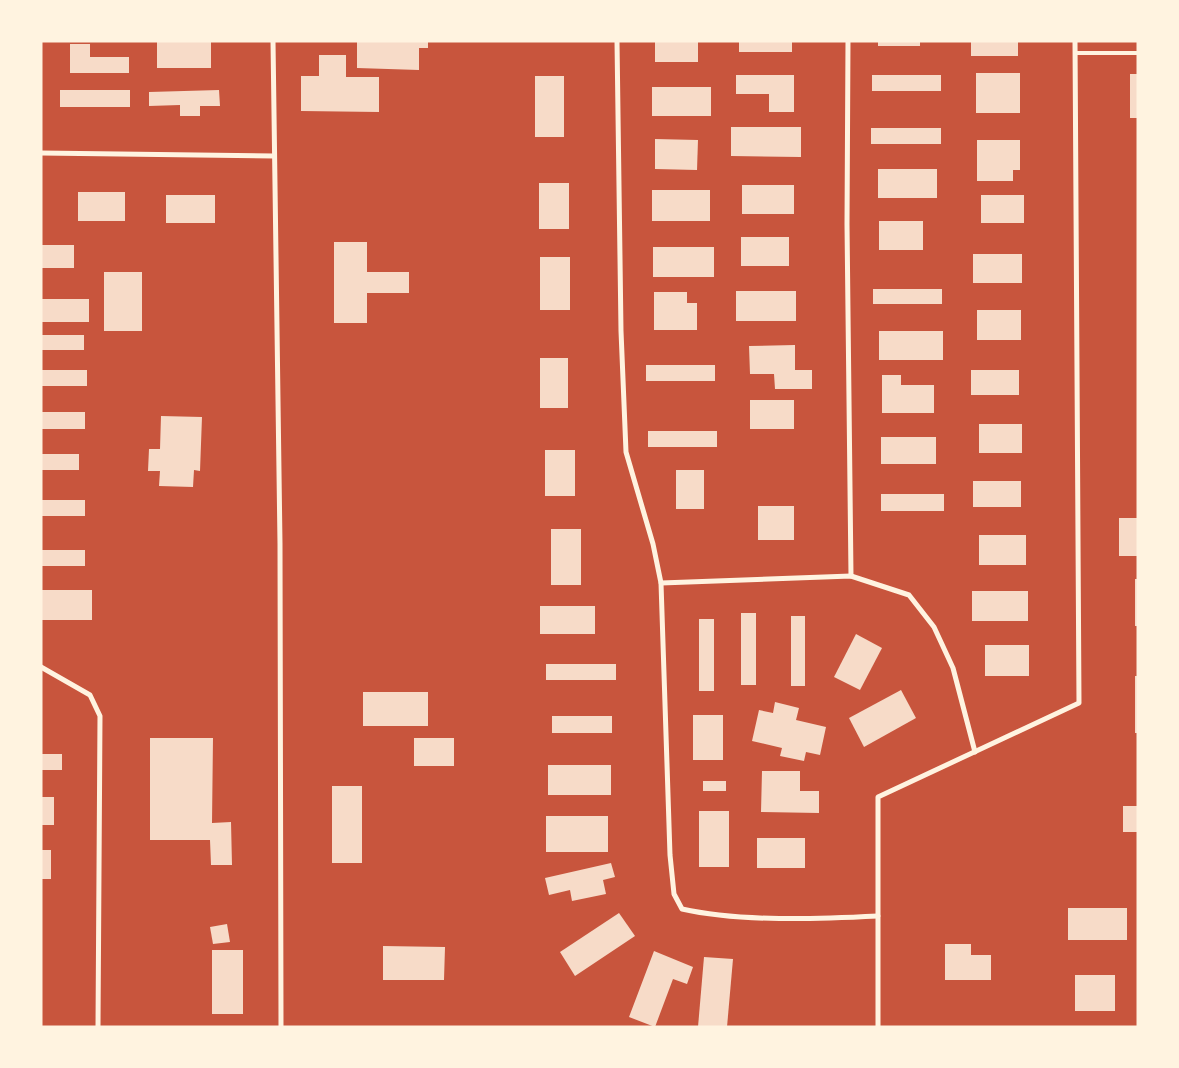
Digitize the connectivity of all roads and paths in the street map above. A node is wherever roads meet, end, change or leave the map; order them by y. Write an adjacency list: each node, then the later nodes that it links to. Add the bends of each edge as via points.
1 (273, 41): 8 (street)
2 (617, 41): 10 (street, via 626,452)
3 (848, 41): 9 (street)
4 (1075, 41): 5 (street)
5 (1075, 53): 6 (lane); 12 (street, via 1079,703)
6 (1138, 53)
7 (41, 153): 8 (street)
8 (274, 156): 15 (street, via 280,544)
9 (851, 576): 10 (street); 12 (street, via 909,595 934,627 953,668)
10 (661, 583): 13 (street, via 670,855 674,894 682,909 710,915)
11 (41, 667): 14 (street, via 90,695 100,716)
12 (975, 752): 13 (street, via 878,797)
13 (878, 916): 16 (street)
14 (98, 1027)
15 (281, 1027)
16 (878, 1027)

